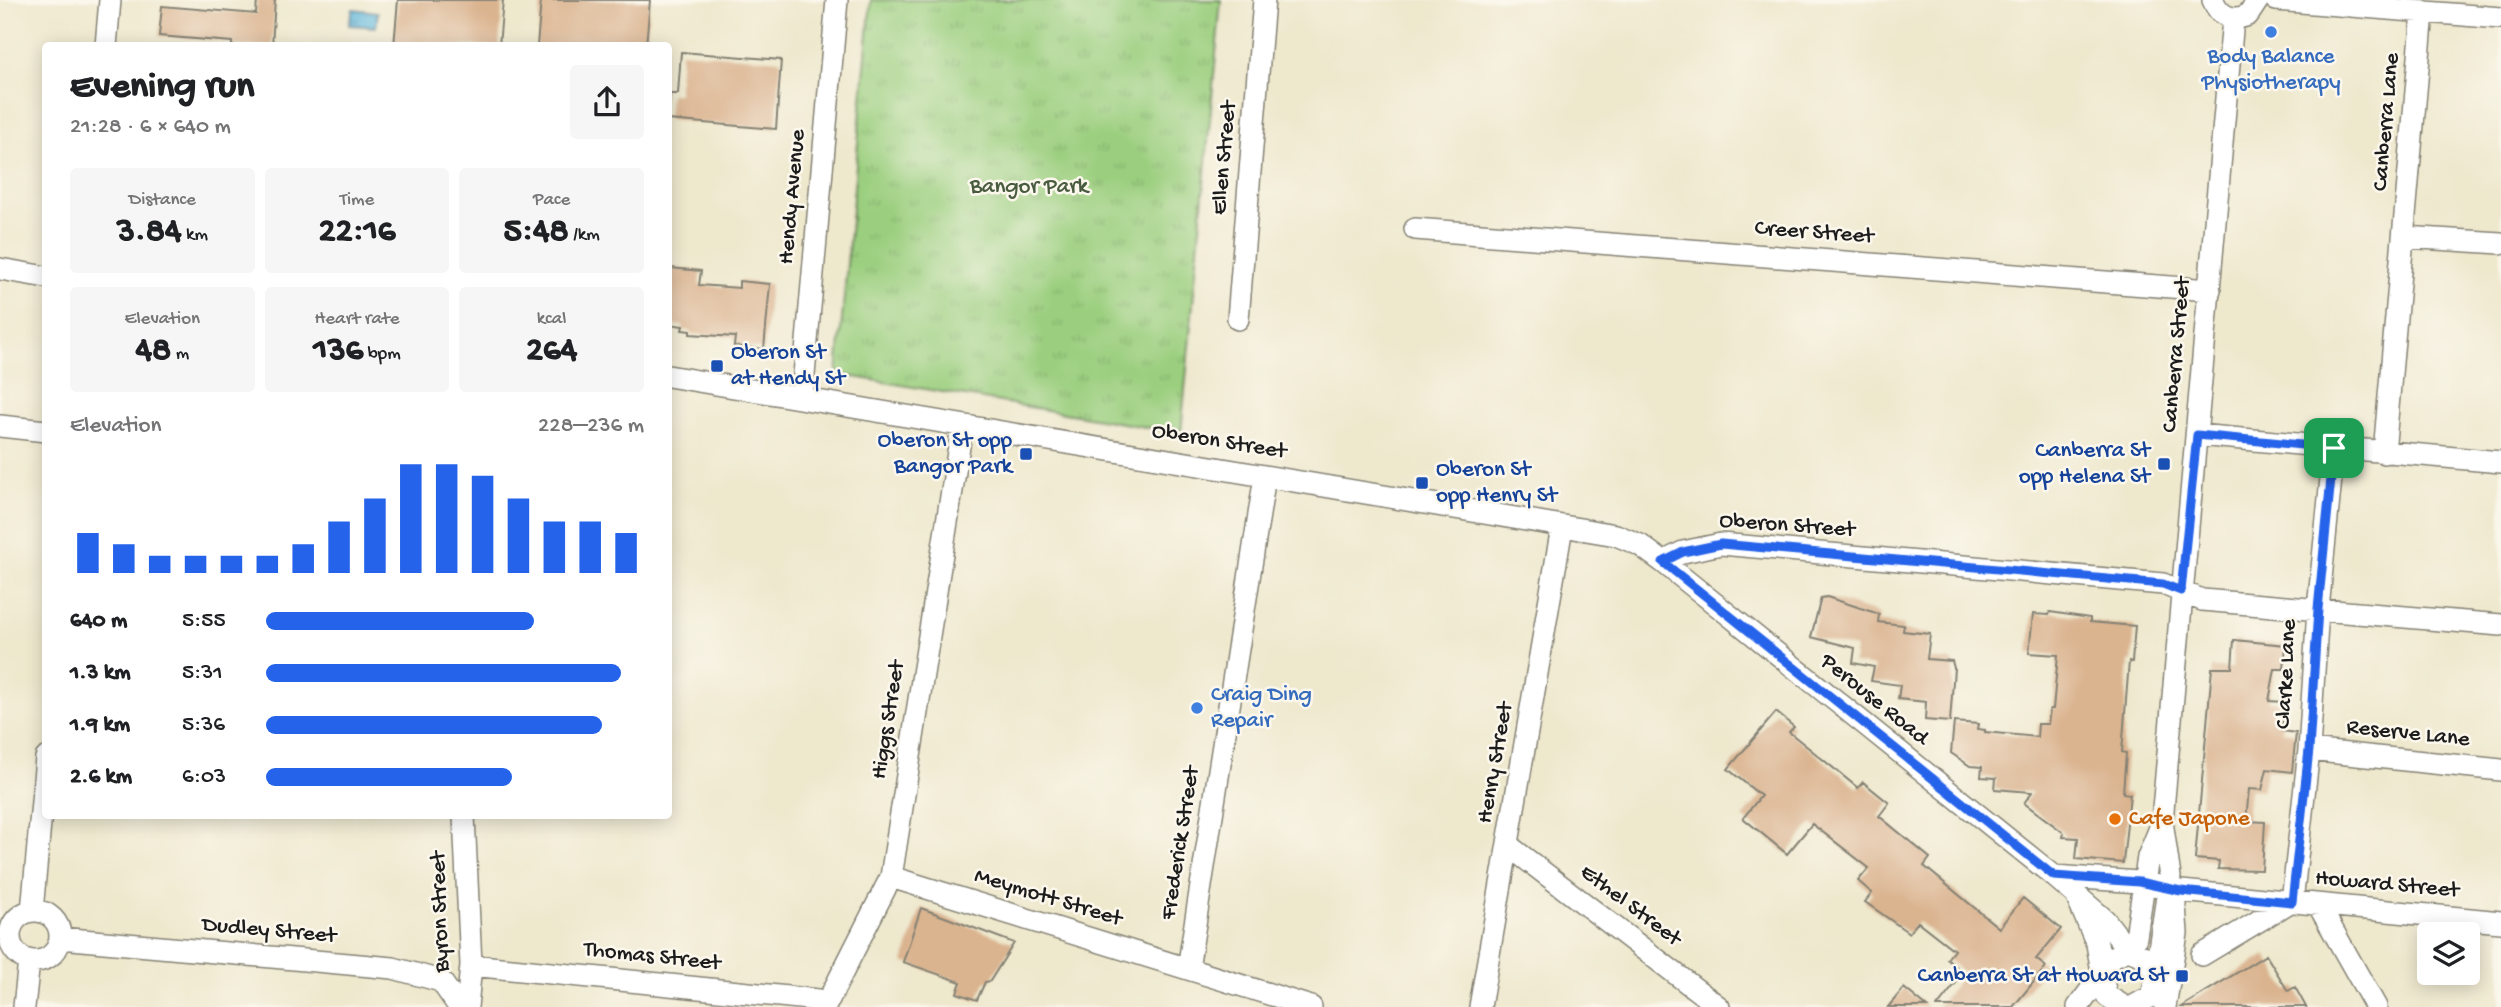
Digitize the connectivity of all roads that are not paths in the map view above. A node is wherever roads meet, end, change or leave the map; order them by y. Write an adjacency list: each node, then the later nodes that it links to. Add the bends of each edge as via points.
1 (110, 0): 10 (street)
2 (837, 0): 19 (street, Hendy Avenue)
3 (1264, 0): 17 (street, Ellen Street)
4 (2213, 0): 9 (street, via 2220,13)
5 (2258, 0): 9 (street, via 2248,15)
6 (2276, 0): 7 (street)
7 (2423, 12): 8 (street); 12 (street, Canberra Lane)
8 (2501, 18)
9 (2233, 19): 16 (street, Canberra Street)
10 (106, 42)
11 (1415, 229): 16 (street, Creer Street)
12 (2404, 237): 13 (street); 25 (street, Canberra Lane)
13 (2501, 243)
14 (0, 269): 15 (street)
15 (42, 276)
16 (2210, 290): 23 (street, Canberra Street)
17 (1238, 320)
18 (672, 377): 19 (street, Oberon Street)
19 (802, 398): 21 (street, Oberon Street)
20 (0, 426): 22 (street)
21 (962, 427): 27 (street, Oberon Street); 40 (street, Higgs Street)
22 (42, 431)
23 (2197, 435): 24 (street); 30 (street, Canberra Street)
24 (2334, 448): 25 (street); 31 (street, Clarke Lane)
25 (2384, 453): 26 (street)
26 (2501, 463)
27 (1265, 476): 28 (street, Oberon Street); 55 (street, Frederick Street)
28 (1562, 527): 29 (street, Oberon Street, via 1616,535 1640,544); 38 (street, Henry Street)
29 (1663, 562): 30 (street, Oberon Street, via 1683,552 1721,544 2163,584); 39 (street, Perouse Road)
30 (2181, 591): 31 (street, Oberon Street, via 2202,600); 37 (street, Canberra Street)
31 (2318, 609): 32 (street, Oberon Street); 33 (street, Clarke Lane)
32 (2501, 625)
33 (2309, 750): 34 (street, Reserve Lane); 44 (street, Clarke Lane)
34 (2501, 770)
35 (42, 802): 46 (street)
36 (464, 819): 53 (street, Byron Street)
37 (2162, 821): 41 (street, Canberra Street); 42 (street, Canberra Street)
38 (1509, 846): 63 (street, Henry Street); 64 (street, Ethel Street)
39 (2054, 876): 41 (street); 43 (street, Perouse Road)
40 (891, 877): 55 (street, Meymott Street); 58 (street, Higgs Street)
41 (2144, 883): 42 (street, Howard Street); 50 (street, Canberra Street, via 2136,937)
42 (2171, 889): 44 (street, Howard Street); 54 (street); 57 (street, via 2177,933)
43 (2076, 895): 50 (street, Perouse Road, via 2105,919); 56 (street, Perouse Road, via 2098,944)
44 (2291, 902): 45 (street, Howard Street); 51 (street)
45 (2319, 906): 47 (street, Howard Street); 68 (street)
46 (32, 911): 48 (street, via 16,919); 49 (street, via 52,917)
47 (2501, 922)
48 (4, 933): 52 (street, via 14,952)
49 (60, 938): 52 (street, via 48,958); 60 (street, Dudley Street, via 393,968 441,981)
50 (2129, 951): 54 (street, via 2148,958); 56 (street, via 2113,955)
51 (2202, 954)
52 (29, 961): 59 (street)
53 (471, 965): 58 (street, Thomas Street); 61 (street, Byron Street)
54 (2156, 968): 57 (street)
55 (1188, 969): 62 (street, Meymott Street)
56 (2101, 974): 65 (street); 66 (street, via 2106,996)
57 (2158, 1002): 67 (street)
58 (826, 1004)
59 (24, 1007)
60 (459, 1007)
61 (467, 1007)
62 (1311, 1007)
63 (1480, 1007)
64 (1719, 1007)
65 (2078, 1007)
66 (2124, 1007)
67 (2132, 1007)
68 (2376, 1007)

